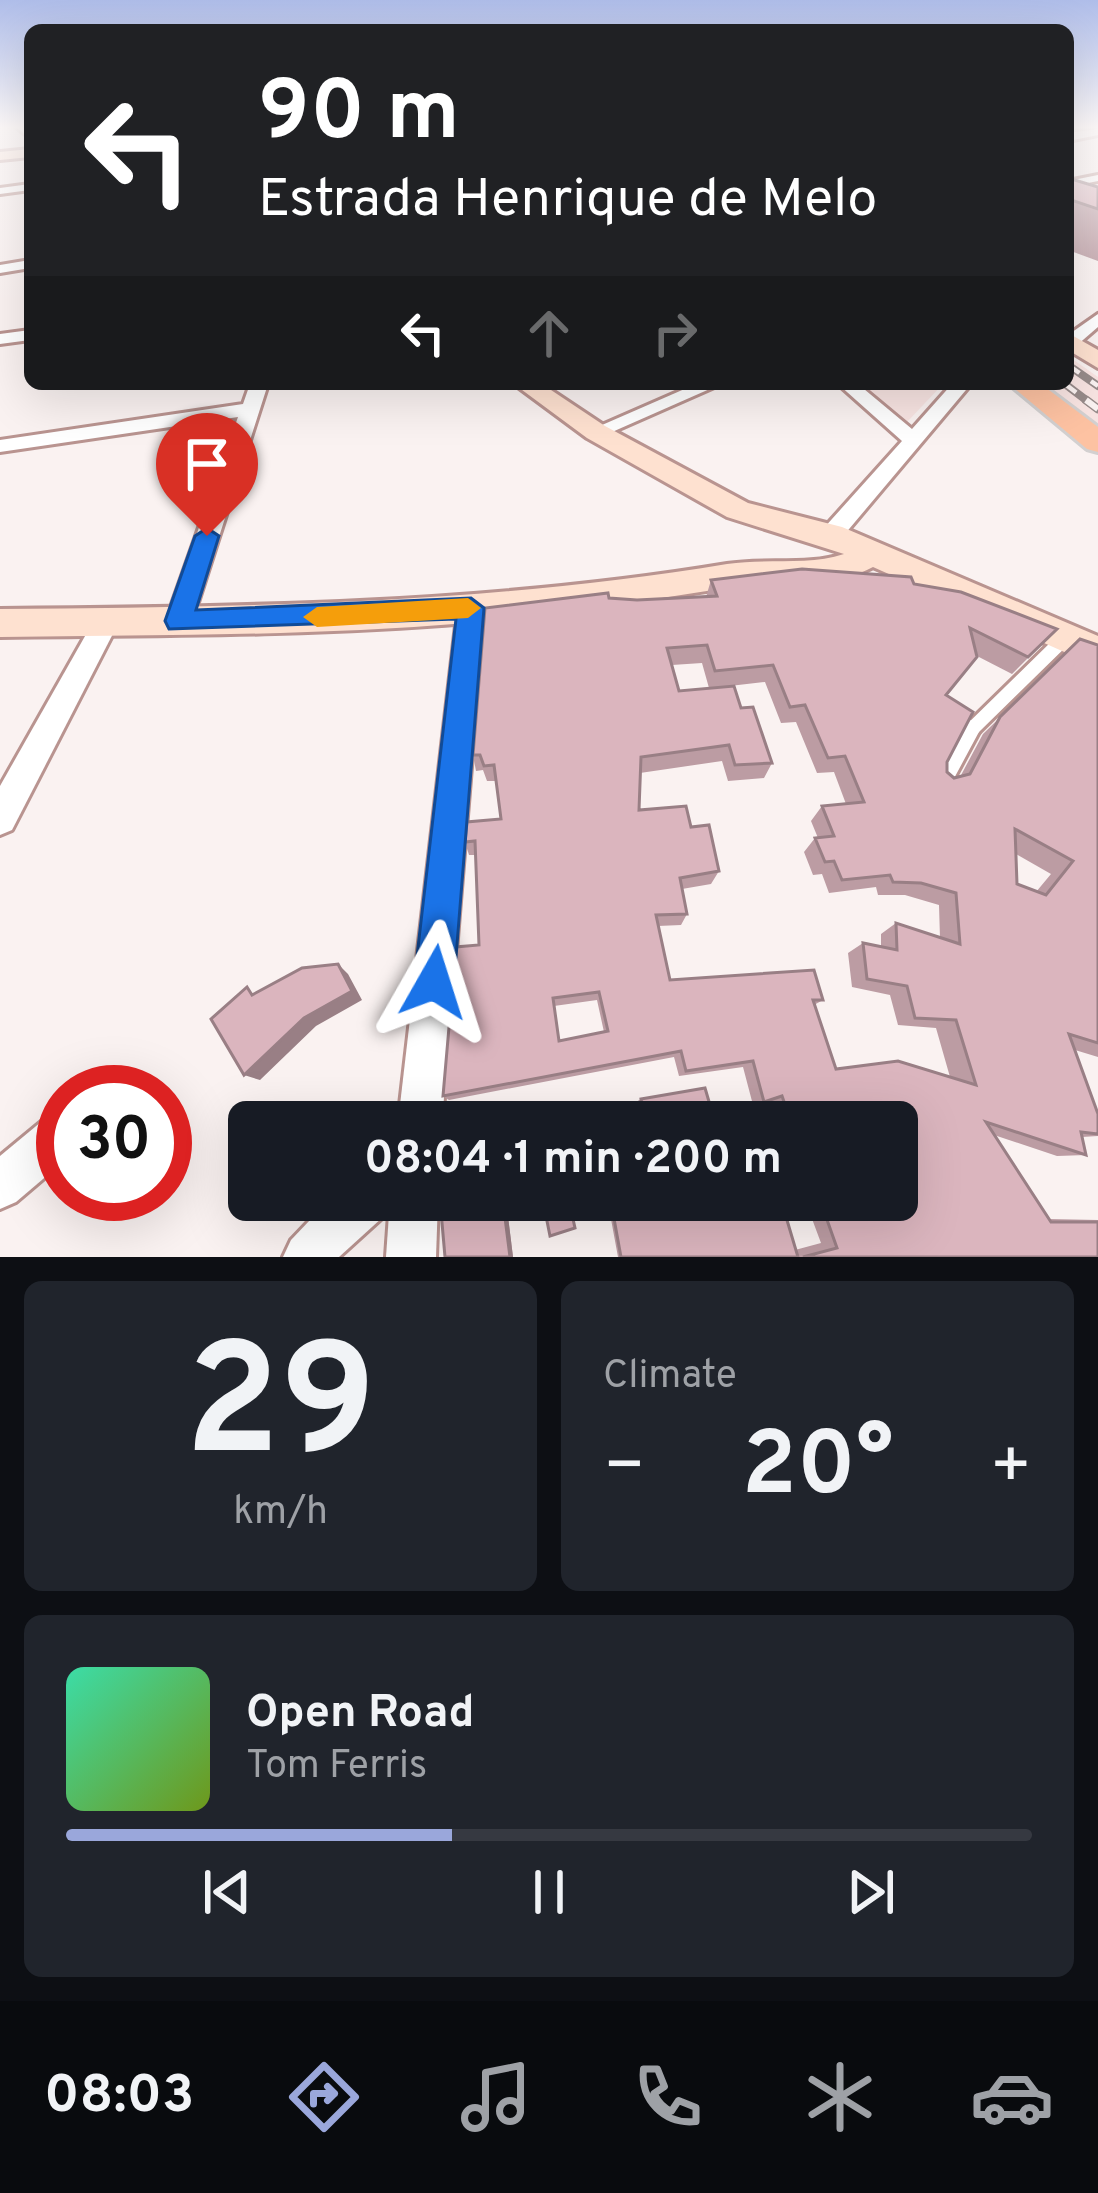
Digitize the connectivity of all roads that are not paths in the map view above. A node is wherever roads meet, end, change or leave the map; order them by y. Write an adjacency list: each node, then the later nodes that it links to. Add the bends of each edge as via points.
1 (1098, 319): 2 (street)
2 (1074, 337)
3 (258, 390): 9 (street)
4 (535, 390): 10 (main road)
5 (698, 390): 10 (street)
6 (855, 390): 11 (street)
7 (957, 390): 11 (street)
8 (1031, 390): 12 (main road)
9 (250, 410): 13 (street); 19 (street)
10 (596, 432): 14 (main road)
11 (913, 440): 15 (street)
12 (1098, 442)
13 (0, 446)
14 (738, 510): 15 (main road); 17 (main road, via 765,530 773,548)
15 (830, 535): 16 (main road)
16 (871, 553): 17 (main road, via 836,571); 22 (main road)
17 (743, 573): 18 (main road)
18 (471, 608): 19 (main road); 25 (street)
19 (178, 621): 20 (main road)
20 (106, 622): 21 (main road); 24 (street)
21 (0, 623)
22 (1082, 645): 23 (lane, via 970,730)
23 (943, 782)
24 (0, 819)
25 (422, 1101)
26 (36, 1156): 27 (street)
27 (0, 1186)
28 (340, 1221): 30 (street)
29 (413, 1221): 31 (street)
30 (308, 1257)
31 (411, 1257)

